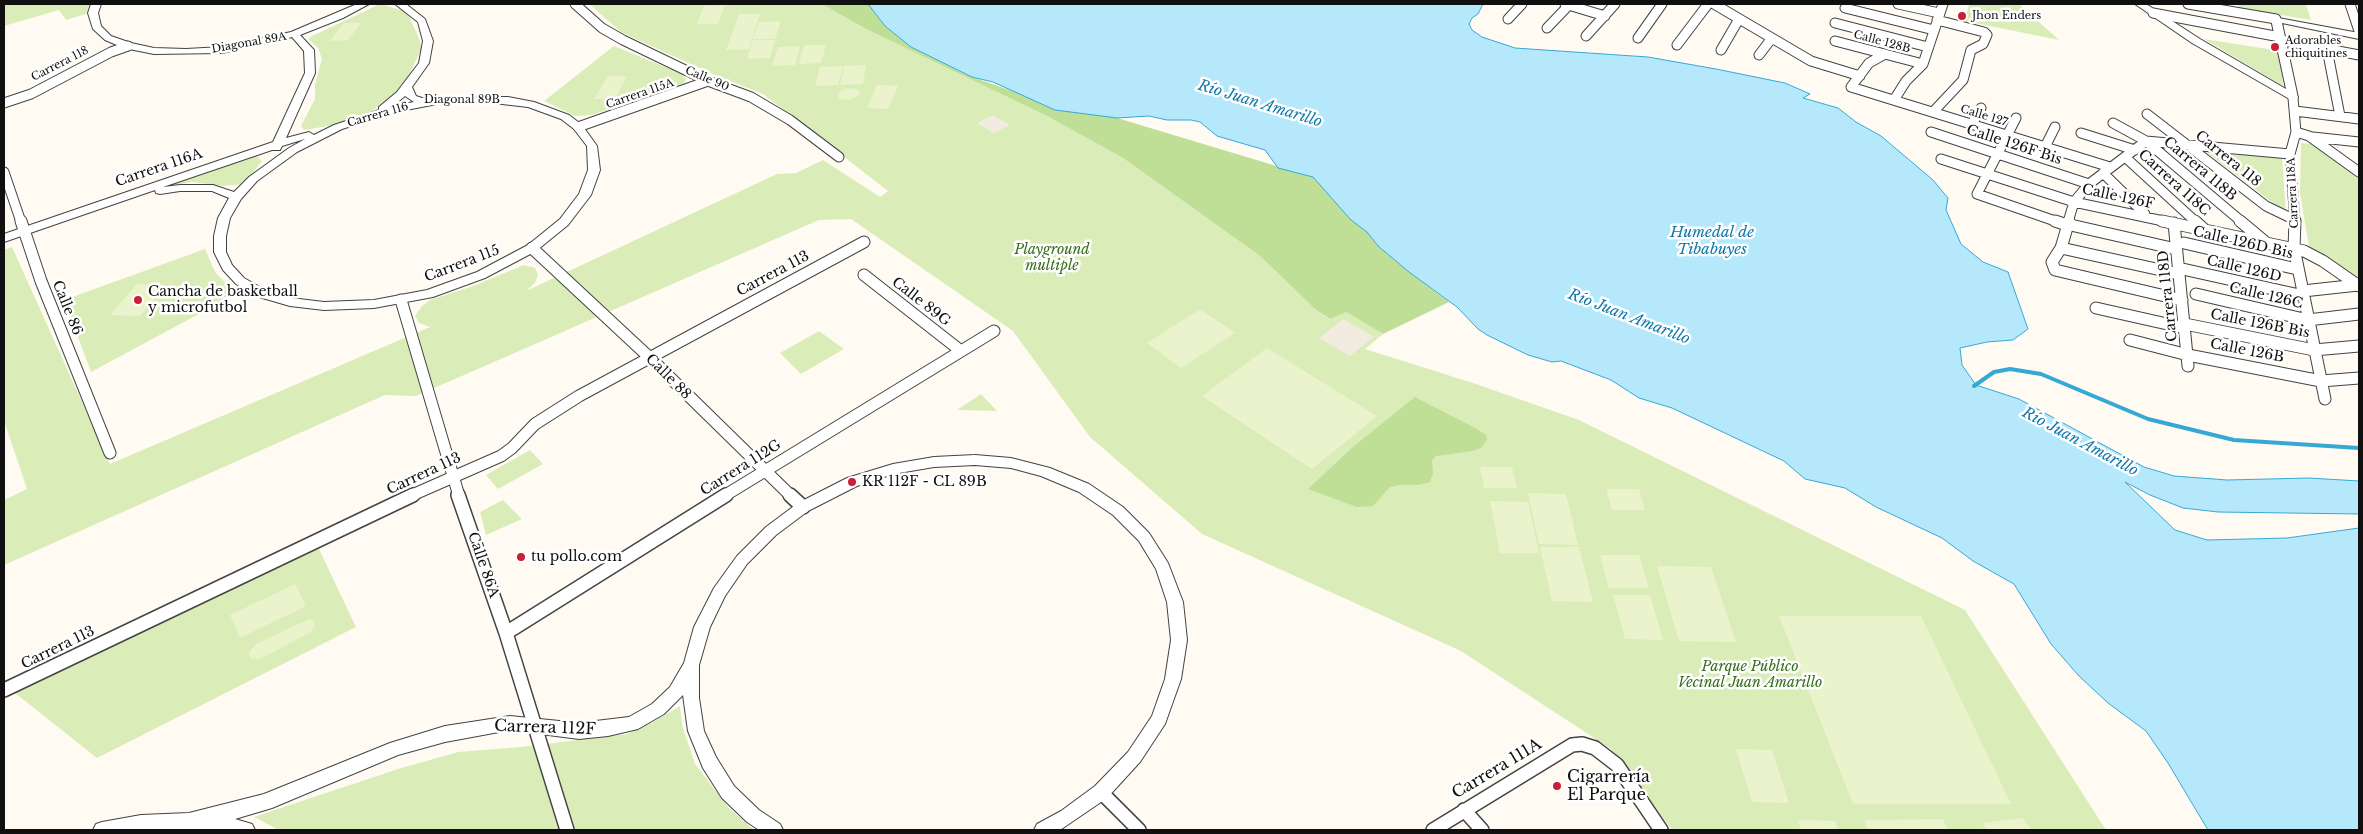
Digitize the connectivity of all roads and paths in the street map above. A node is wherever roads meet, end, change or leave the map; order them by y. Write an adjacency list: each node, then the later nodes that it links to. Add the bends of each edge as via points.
1 (96, 4): 36 (street, Diagonal 89A, via 93,13 96,26 108,38)
2 (364, 4): 28 (street)
3 (400, 4): 48 (street, Diagonal 89B, via 422,21 428,40 424,63)
4 (575, 4): 47 (street, Calle 90, via 602,28 622,40)
5 (1522, 4): 22 (street)
6 (1567, 4): 19 (street); 25 (street)
7 (1615, 4): 19 (street)
8 (1662, 4): 31 (street)
9 (1708, 4): 35 (street)
10 (1714, 4): 21 (street)
11 (1898, 4): 20 (street)
12 (1943, 4): 20 (street)
13 (2140, 4): 18 (street)
14 (2188, 4): 16 (street)
15 (2350, 4): 27 (street)
16 (2226, 7): 23 (street)
17 (1845, 8): 26 (street)
18 (2153, 13): 33 (street); 49 (street)
19 (1605, 16): 29 (street)
20 (1938, 17): 26 (street); 55 (street, via 1988,35 1983,44 1972,50 1963,80)
21 (1739, 18): 32 (street); 39 (street)
22 (1508, 19)
23 (2276, 19): 30 (street); 33 (street, Carrera 118A)
24 (1835, 23): 37 (street)
25 (1547, 28)
26 (1934, 30): 37 (street)
27 (2359, 31)
28 (294, 34): 36 (street, Diagonal 89A, via 258,44 195,52 154,51); 73 (street, Diagonal 89A, via 308,50 312,62)
29 (1586, 36)
30 (2359, 36)
31 (1638, 38)
32 (1772, 38): 41 (street); 43 (street)
33 (2280, 39): 38 (street); 49 (street, Carrera 118A)
34 (1835, 41): 40 (street, Calle 128B)
35 (1677, 45)
36 (128, 46): 52 (street, Carrera 118, via 31,94)
37 (1928, 47): 44 (street)
38 (2327, 49): 42 (street); 58 (street)
39 (1721, 50)
40 (1885, 54): 44 (street, Calle 128B); 46 (street, via 1869,63)
41 (1759, 55)
42 (2359, 55)
43 (1805, 58): 45 (street); 46 (street)
44 (1923, 64): 50 (street, via 1906,81)
45 (1800, 68)
46 (1860, 76): 50 (street, Calle 127, via 1851,87)
47 (708, 81): 63 (street, Carrera 115A); 80 (street, Calle 90, via 752,97 790,120)
48 (407, 87): 51 (street, Diagonal 89B, via 412,98); 56 (street, Diagonal 89B, via 394,101)
49 (2293, 98): 54 (street, Carrera 118A)
50 (1894, 100): 55 (street, Calle 127)
51 (433, 102): 56 (street, Carrera 116); 63 (street, Diagonal 89B, via 485,98 516,101 549,110)
52 (4, 103)
53 (1981, 108): 62 (street)
54 (2295, 111): 58 (street); 66 (street, Carrera 118A)
55 (1933, 112): 62 (street, Calle 127)
56 (374, 114): 67 (street, Carrera 116)
57 (2147, 114): 74 (street, Carrera 118)
58 (2340, 116): 60 (street)
59 (2016, 118): 69 (street)
60 (2359, 119)
61 (2113, 123): 71 (street, Carrera 118B)
62 (1972, 124): 69 (street, Calle 127)
63 (578, 127): 104 (street, Diagonal 89B, via 593,151 591,182 585,196 564,222)
64 (2055, 127): 75 (street)
65 (1930, 132): 78 (street, Calle 126F Bis)
66 (2296, 132): 70 (street); 79 (street, Carrera 118A)
67 (325, 133): 73 (street, Carrera 116A); 76 (street, Diagonal 89A)
68 (2081, 133): 77 (street)
69 (2007, 135): 75 (street, Calle 127); 78 (street)
70 (2309, 136): 72 (street); 83 (street)
71 (2146, 142): 74 (street); 77 (street); 101 (street, Carrera 118B)
72 (2359, 142)
73 (280, 143): 76 (street); 89 (street, Diagonal 89A); 98 (street, Carrera 116A)
74 (2189, 145): 79 (street); 94 (street, Carrera 118, via 2266,206)
75 (2045, 147): 85 (street, Calle 127)
76 (293, 150): 89 (street, Diagonal 89A)
77 (2134, 150): 81 (street)
78 (1998, 154): 88 (street); 90 (street, Calle 126F Bis)
79 (2290, 154): 94 (street, Carrera 118A)
80 (839, 157)
81 (2125, 157): 85 (street); 97 (street, Carrera 118C)
82 (1941, 159): 88 (street, Calle 126F)
83 (2346, 161): 84 (street); 87 (street)
84 (2359, 162)
85 (2106, 170): 90 (street); 93 (street)
86 (4, 172): 98 (street, Calle 86)
87 (2359, 172)
88 (1988, 173): 92 (street, Calle 126F); 96 (street, Calle 126D Bis, via 1977,194)
89 (253, 179): 91 (street, Diagonal 89A)
90 (2089, 184): 92 (street)
91 (236, 197): 98 (street, Carrera 116A, via 212,188 163,190); 113 (street, Diagonal 89A, via 224,218 220,252 227,267 240,281 263,294 290,302 348,306)
92 (2074, 202): 95 (street, Calle 126F); 96 (street)
93 (2145, 214)
94 (2295, 220): 106 (street, Carrera 118A)
95 (2174, 223): 97 (street, Calle 126F); 103 (street, Carrera 118D)
96 (2071, 225): 103 (street, Calle 126D Bis); 105 (street)
97 (2205, 230): 101 (street, Calle 126F)
98 (25, 234): 99 (street, Carrera 116A); 102 (street, Carrera 116A); 129 (street, Calle 86)
99 (4, 238)
100 (864, 242): 124 (street, Carrera 113)
101 (2265, 242): 106 (street, Calle 126F)
102 (4, 245)
103 (2180, 246): 107 (street, Calle 126D Bis); 108 (street, Carrera 118D)
104 (532, 248): 113 (street, Carrera 115, via 482,276); 124 (street, Calle 88)
105 (2061, 248): 108 (street, Calle 126D); 114 (street, via 2052,262 2059,272)
106 (2294, 248): 107 (street, Carrera 118A); 110 (street, Carrera 118A, via 2324,260)
107 (2297, 269): 112 (street, Carrera 118A)
108 (2178, 271): 112 (street, Calle 126D); 114 (street, Carrera 118D)
109 (864, 276): 123 (street, Calle 89G)
110 (2358, 286): 112 (street, Calle 126D)
111 (2196, 294): 117 (street, Calle 126C)
112 (2303, 294): 117 (street, Carrera 118A)
113 (401, 300): 131 (street, Calle 86A)
114 (2182, 300): 118 (street, Carrera 118D)
115 (2096, 308): 118 (street, Calle 126B Bis)
116 (2359, 314): 117 (street, Calle 126C)
117 (2308, 320): 122 (street, Carrera 118A)
118 (2185, 326): 122 (street, Calle 126B Bis); 125 (street, Carrera 118D)
119 (994, 331): 123 (street, Carrera 112G)
120 (2130, 340): 125 (street, Calle 126B)
121 (2359, 346): 122 (street, Calle 126B Bis)
122 (2314, 350): 127 (street, Carrera 118A)
123 (961, 351): 130 (street, Carrera 112G)
124 (649, 357): 130 (street, Calle 88); 131 (street, Carrera 113, via 553,411 501,456)
125 (2188, 361): 127 (street, Calle 126B)
126 (2359, 378): 127 (street, Calle 126B)
127 (2321, 381): 128 (street, Carrera 118A)
128 (2325, 398)
129 (110, 452)
130 (764, 471): 132 (street, Calle 88); 133 (street, Carrera 112G)
131 (452, 476): 133 (street, Calle 86A); 135 (street, Carrera 113)
132 (803, 507): 134 (street, Carrera 112F, via 753,548 719,592 702,627); 137 (street, Carrera 112F, via 852,482 893,469 975,460 1045,472 1084,488 1118,510 1144,537 1163,567 1175,602 1179,640 1174,679 1159,719 1134,757)
133 (506, 633): 136 (street, Calle 86A)
134 (692, 664): 136 (street, Carrera 112F, via 676,692 658,709 632,724 608,730 579,731); 143 (street, via 691,698 696,731 709,762 728,792 753,816)
135 (4, 690)
136 (534, 726): 139 (street, Carrera 112F, via 510,723 483,726 396,748 266,802); 142 (street, Calle 86A)
137 (1101, 792): 144 (street, Carrera 112F); 145 (street)
138 (1464, 810): 146 (street, Carrera 111A); 147 (street); 148 (street, Carrera 111A, via 1572,745 1582,744 1595,748 1617,765)
139 (188, 821): 140 (street, via 141,823); 141 (street)
140 (102, 830)
141 (246, 830)
142 (567, 830)
143 (774, 830)
144 (1043, 830)
145 (1140, 830)
146 (1433, 830)
147 (1482, 830)
148 (1661, 830)

